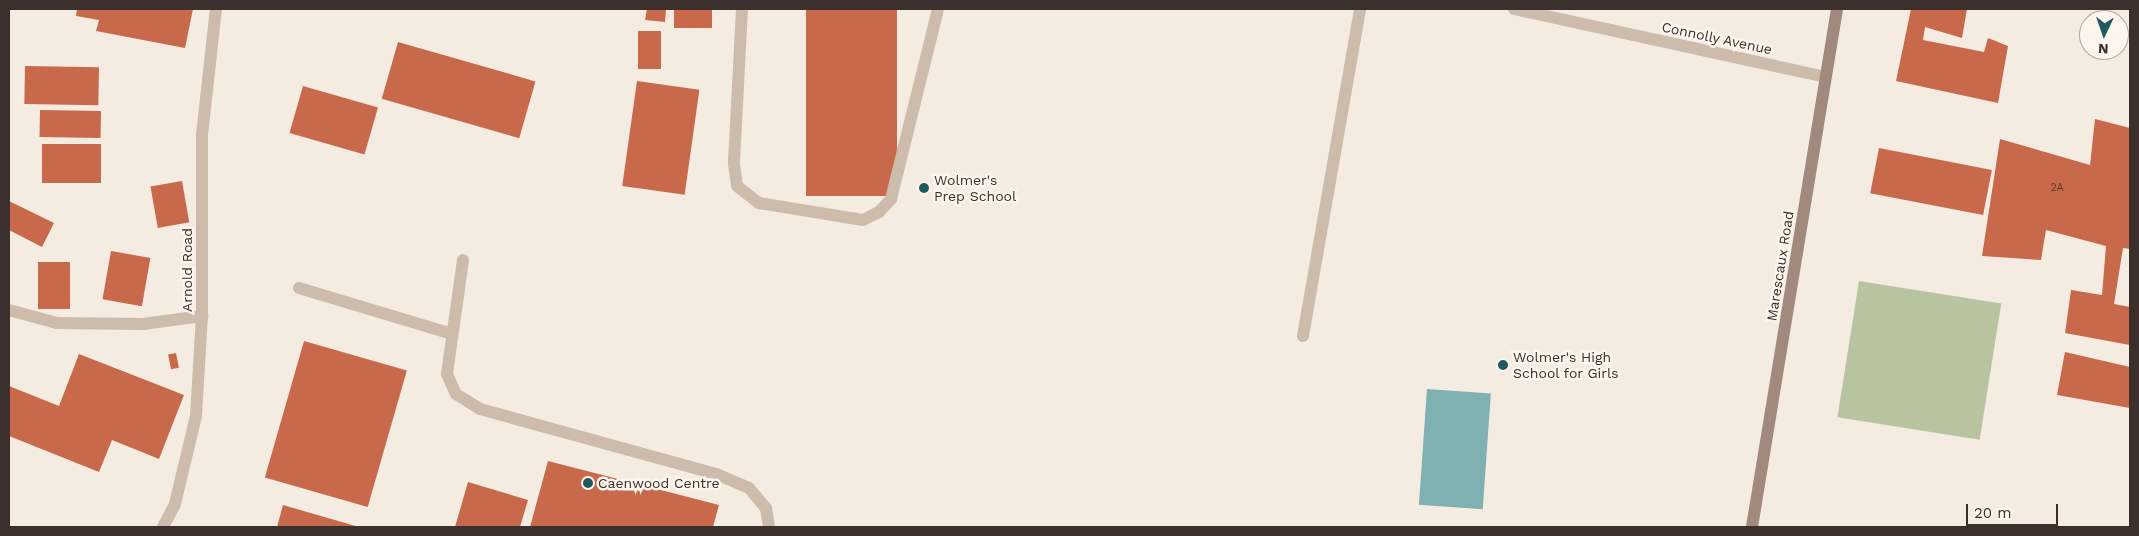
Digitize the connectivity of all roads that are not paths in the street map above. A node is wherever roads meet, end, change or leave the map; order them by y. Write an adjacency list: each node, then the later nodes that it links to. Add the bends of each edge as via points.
1 (216, 9): 11 (street, Arnold Road, via 202,135)
2 (742, 9): 3 (street, via 734,164 736,186 759,203 863,220 879,212 891,198)
3 (938, 9)
4 (1360, 9): 13 (street)
5 (1514, 9): 7 (street, Connolly Avenue)
6 (1837, 9): 7 (main road, Marescaux Road)
7 (1825, 77): 16 (main road, Marescaux Road)
8 (463, 260): 12 (street)
9 (299, 288): 12 (street)
10 (9, 310): 11 (street, via 57,323 143,324)
11 (202, 316): 14 (street, Arnold Road, via 196,416 175,504)
12 (452, 334): 15 (street, via 448,374 456,394 480,409 716,474 749,488 766,508)
13 (1303, 336)
14 (163, 527)
15 (769, 527)
16 (1752, 527)

